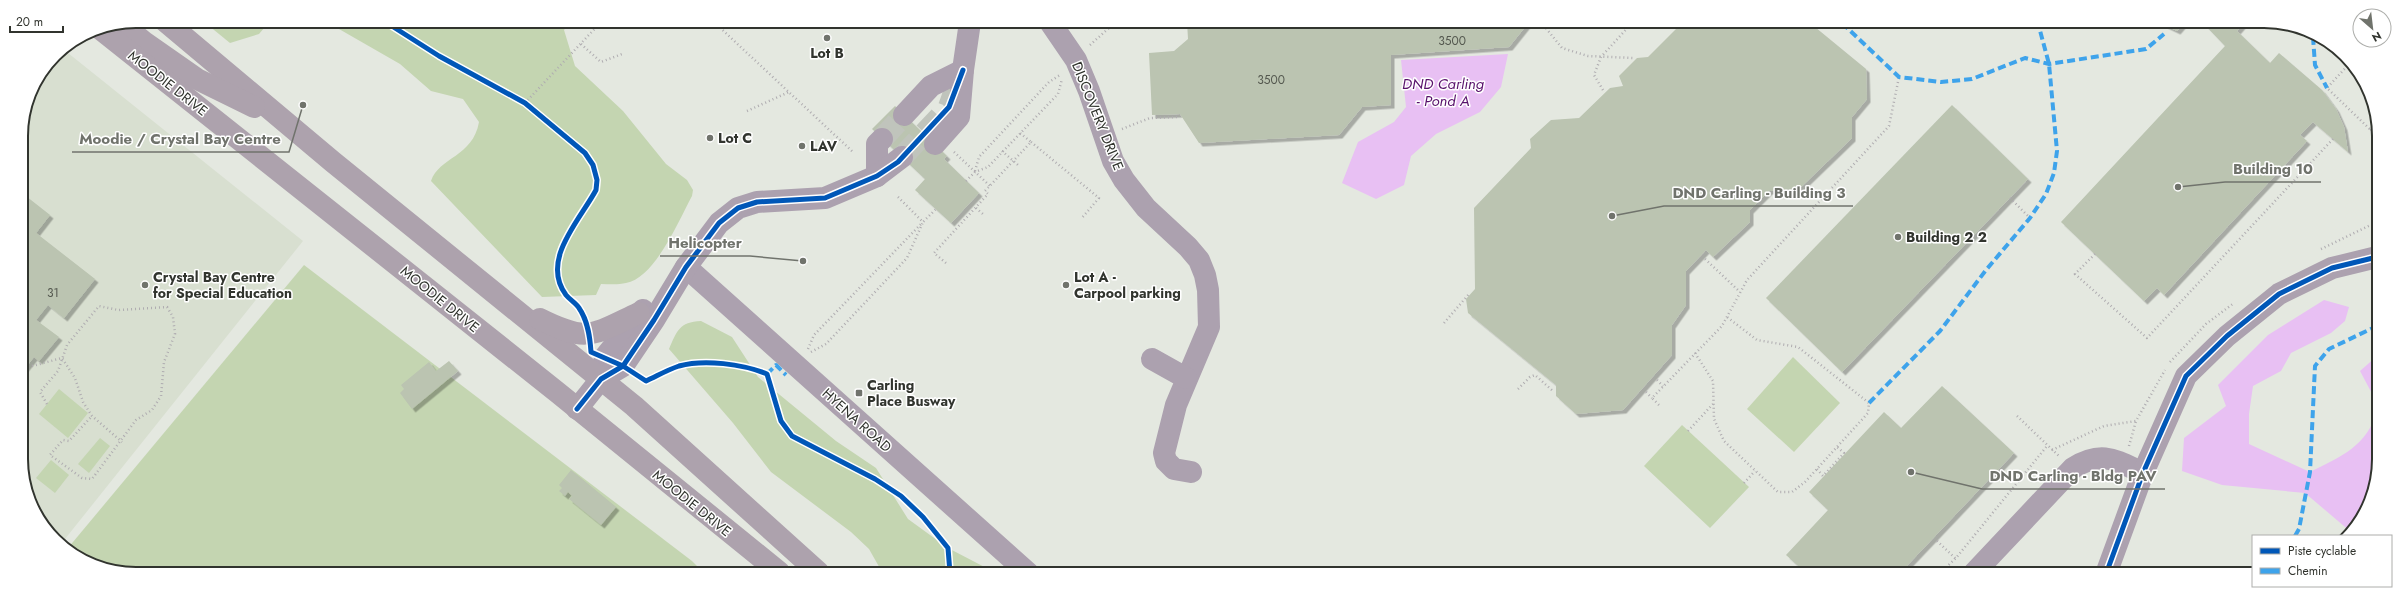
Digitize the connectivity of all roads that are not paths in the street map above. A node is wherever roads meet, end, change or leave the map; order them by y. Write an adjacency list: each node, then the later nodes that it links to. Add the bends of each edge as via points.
1 (127, 28): 8 (main road, via 197,79)
2 (173, 28): 8 (main road)
3 (969, 28): 6 (street)
4 (1054, 28): 16 (street, DISCOVERY DRIVE, via 1076,60 1090,91 1113,161 1133,193 1188,246 1199,260 1205,275 1209,327)
5 (105, 33): 18 (main road, MOODIE DRIVE)
6 (962, 70): 7 (street); 9 (street, via 959,117)
7 (909, 119)
8 (286, 123): 13 (main road)
9 (944, 147)
10 (877, 176): 10 (street, via 908,173 897,153); 12 (street, via 825,198 758,202 738,208 719,223)
11 (2372, 258): 19 (street, via 2332,268 2279,294 2226,336 2186,376)
12 (686, 267): 14 (street); 17 (street, via 623,366); 23 (street, HYENA ROAD)
13 (506, 302): 14 (main road, via 565,331 590,335); 17 (main road)
14 (639, 313): 17 (street, via 605,357)
15 (1152, 359): 16 (street)
16 (1186, 378): 20 (street, DISCOVERY DRIVE, via 1164,453 1166,461 1174,469)
17 (601, 379): 18 (street); 22 (main road)
18 (577, 409): 21 (main road, MOODIE DRIVE)
19 (2133, 468): 24 (street, via 2109,457 2094,458 2073,468); 25 (street)
20 (1191, 472)
21 (773, 567)
22 (812, 567)
23 (1021, 567)
24 (1968, 567)
25 (2108, 567)

